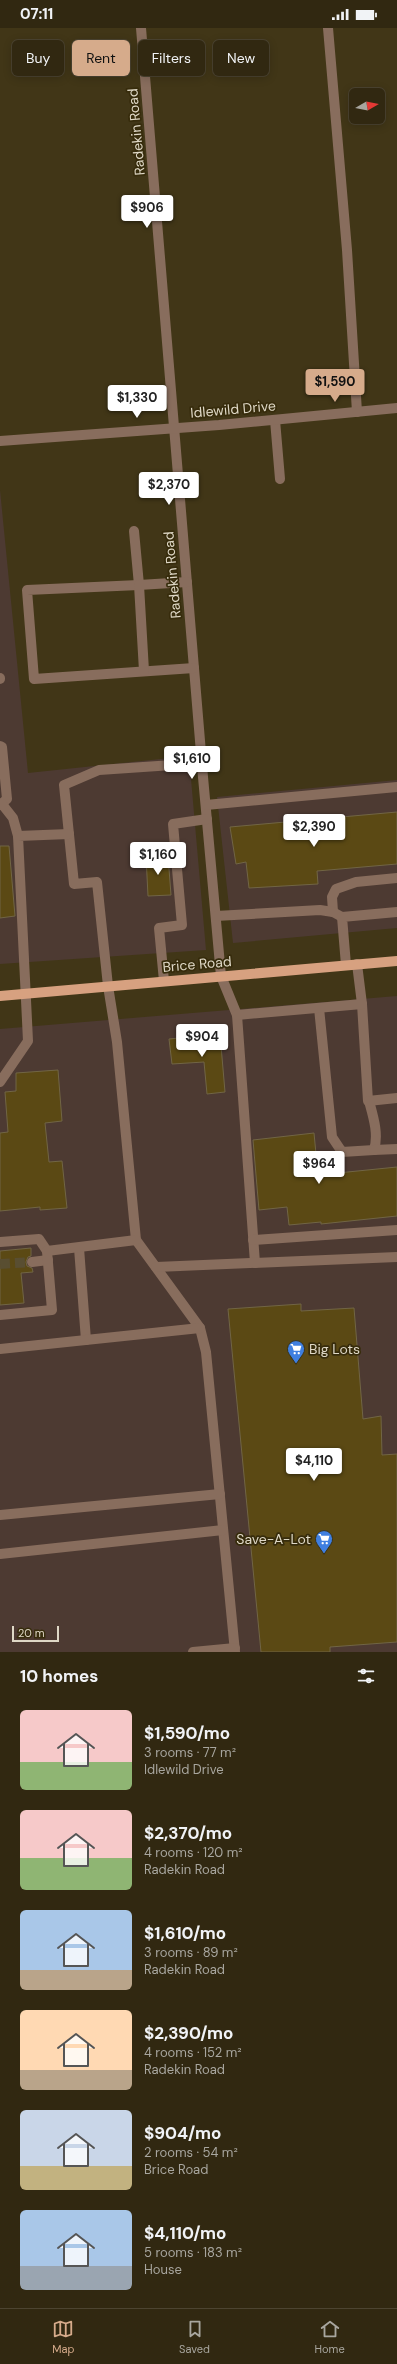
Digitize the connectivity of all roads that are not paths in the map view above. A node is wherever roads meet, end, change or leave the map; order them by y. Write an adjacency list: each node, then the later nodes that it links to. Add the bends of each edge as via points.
1 (141, 28): 6 (street, Radekin Road)
2 (328, 28): 4 (street, via 347,250)
3 (397, 408): 4 (street, Idlewild Drive)
4 (357, 412): 5 (street, Idlewild Drive)
5 (275, 420): 6 (street, Idlewild Drive); 8 (street)
6 (174, 427): 7 (street, Idlewild Drive); 10 (street, Radekin Road)
7 (0, 441)
8 (280, 479)
9 (134, 531): 11 (street)
10 (187, 582): 11 (street); 12 (street, Radekin Road)
11 (139, 585): 13 (street); 13 (street, via 26,590 34,679)
12 (194, 668): 13 (street); 15 (street, Radekin Road)
13 (144, 671)
14 (0, 746): 17 (street, via 7,799)
15 (202, 763): 18 (street, Radekin Road); 20 (street, via 99,770 64,786)
16 (397, 788): 18 (street)
17 (1, 805): 21 (street, via 13,818)
18 (206, 805): 19 (street, Radekin Road)
19 (207, 819): 25 (street, Radekin Road); 30 (street, via 173,824 182,925 159,928)
20 (69, 834): 21 (street); 31 (street, via 74,884 97,882)
21 (18, 836): 32 (street)
22 (397, 878): 24 (street, via 345,884 336,888 332,897)
23 (397, 912): 24 (street)
24 (337, 915): 25 (street, via 320,910); 28 (street)
25 (216, 916): 29 (street, Radekin Road)
26 (397, 961): 27 (main road, Brice Road)
27 (357, 964): 28 (main road, Brice Road); 34 (street)
28 (346, 965): 29 (main road, Brice Road)
29 (222, 976): 30 (main road, Brice Road); 36 (street, Radekin Road)
30 (164, 981): 31 (main road, Brice Road)
31 (108, 986): 32 (main road, Brice Road); 43 (street, via 117,1042)
32 (26, 993): 33 (main road, Brice Road); 37 (street, via 28,1041)
33 (0, 996)
34 (362, 1004): 35 (street); 39 (street)
35 (319, 1008): 36 (street); 41 (street, via 332,1138 342,1152)
36 (237, 1015): 44 (street, Radekin Road)
37 (0, 1082)
38 (397, 1098): 39 (street)
39 (369, 1100): 41 (street, via 375,1124)
40 (397, 1149): 41 (street)
41 (374, 1150)
42 (397, 1230): 44 (street)
43 (136, 1240): 46 (street); 51 (street)
44 (253, 1240): 50 (street, Radekin Road)
45 (0, 1242): 47 (street, via 39,1239)
46 (80, 1248): 47 (street); 54 (street)
47 (48, 1255): 49 (street); 52 (street, via 52,1310)
48 (397, 1256): 50 (street)
49 (32, 1262)
50 (255, 1263): 51 (street)
51 (156, 1267): 53 (street)
52 (0, 1315)
53 (200, 1328): 54 (street); 56 (street, via 206,1352)
54 (86, 1340): 55 (street)
55 (0, 1349)
56 (220, 1494): 57 (street); 58 (street)
57 (0, 1515)
58 (223, 1530): 59 (street); 60 (street)
59 (0, 1554)
60 (235, 1650): 61 (street)
61 (193, 1652)

